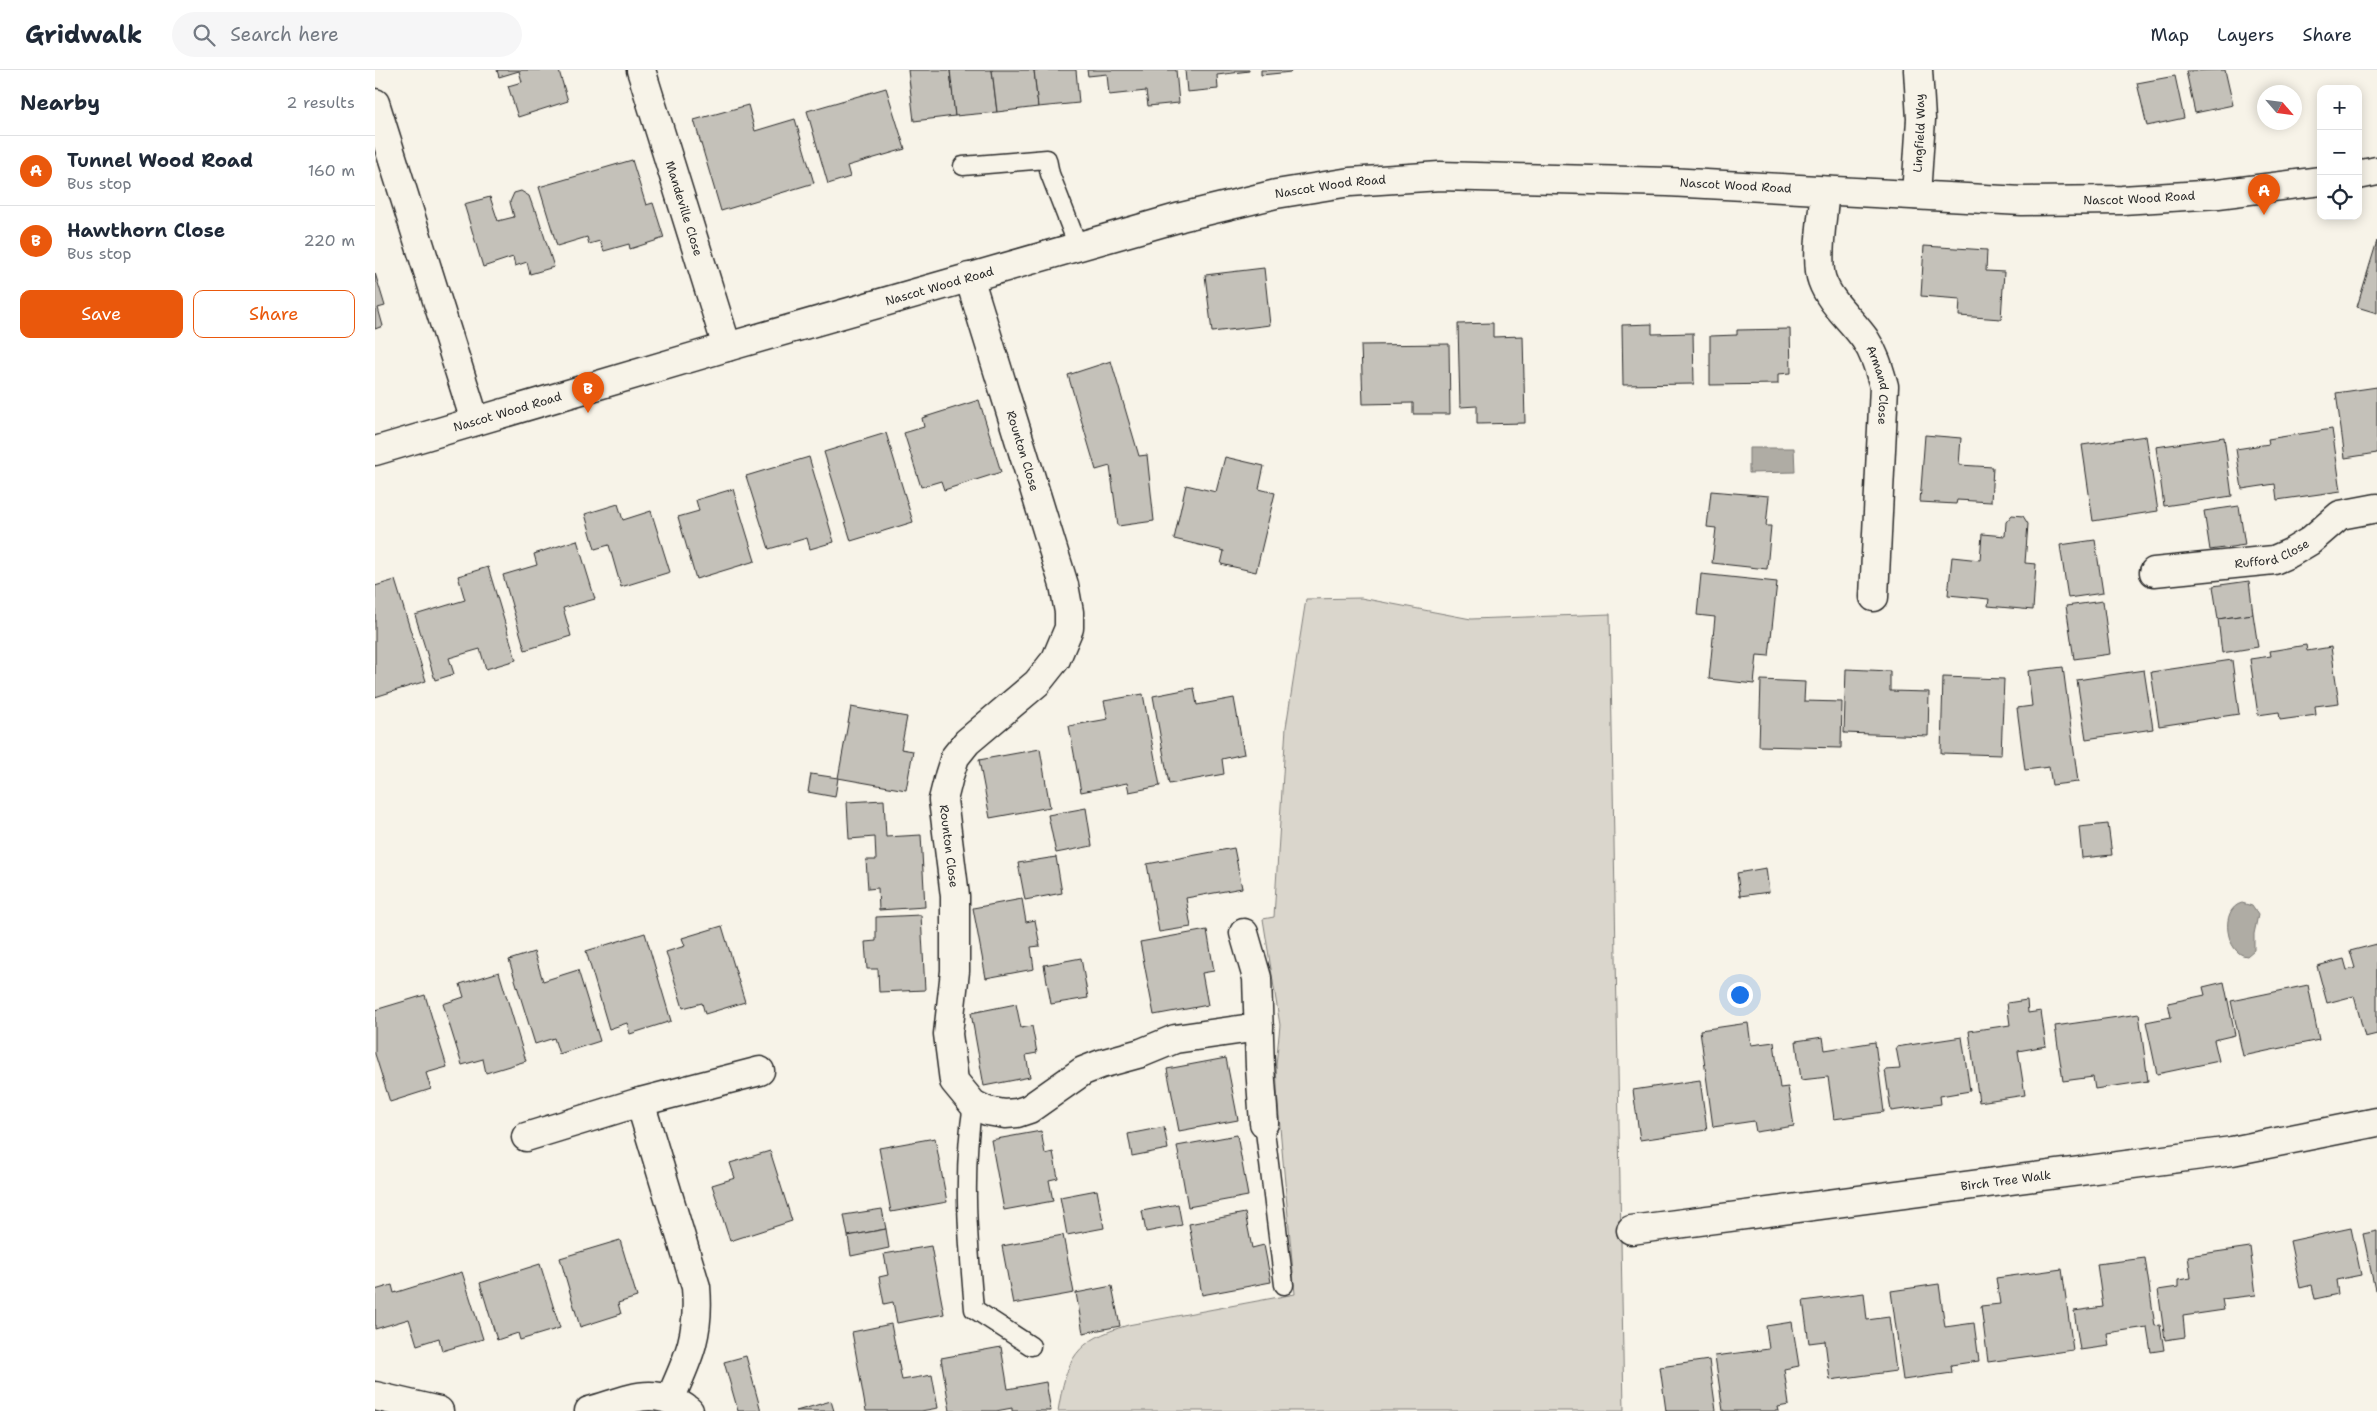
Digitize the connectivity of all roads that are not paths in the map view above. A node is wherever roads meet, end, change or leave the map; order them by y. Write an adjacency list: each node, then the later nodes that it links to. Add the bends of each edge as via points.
1 (641, 70): 12 (street, Mandeville Close)
2 (1918, 70): 9 (street, Lingfield Way, via 1921,119)
3 (375, 103): 13 (street)
4 (963, 166): 10 (lane, via 1047,159)
5 (2377, 171): 6 (street)
6 (2362, 174)
7 (2317, 181): 9 (street, Nascot Wood Road, via 2218,194 2121,200 2022,201)
8 (1825, 191): 9 (street, Nascot Wood Road); 10 (street, Nascot Wood Road, via 1668,182 1440,176 1349,182 1276,194); 17 (street, Armand Close, via 1821,278 1828,293 1865,339 1876,359 1884,386)
9 (1916, 195)
10 (1079, 246): 11 (street, Nascot Wood Road)
11 (969, 277): 12 (street, Nascot Wood Road); 22 (street, Rounton Close, via 1064,585 1069,612 1069,628 1056,658 1037,683 967,742 955,757 943,800 955,896 956,938 949,1056 954,1081)
12 (727, 347): 13 (street, Nascot Wood Road)
13 (475, 421): 14 (street, Nascot Wood Road)
14 (375, 452)
15 (2377, 508): 16 (street, Rufford Close, via 2340,515 2310,541 2274,560)
16 (2154, 572)
17 (1874, 596)
18 (1244, 933): 19 (street, via 1257,978)
19 (1259, 1027): 22 (street, via 1175,1039 1101,1064 1083,1071 1029,1109 1017,1113 987,1111); 24 (street)
20 (761, 1070): 21 (street)
21 (640, 1102): 25 (street); 30 (street, via 696,1287 696,1333)
22 (973, 1104): 28 (lane, via 966,1166 974,1309)
23 (2377, 1122): 26 (street, Birch Tree Walk, via 2232,1151)
24 (1264, 1123): 27 (lane)
25 (526, 1137)
26 (1631, 1230)
27 (1285, 1284)
28 (1031, 1346)
29 (375, 1396): 31 (street)
30 (680, 1405): 32 (street, via 643,1395)
31 (439, 1411)
32 (589, 1411)

